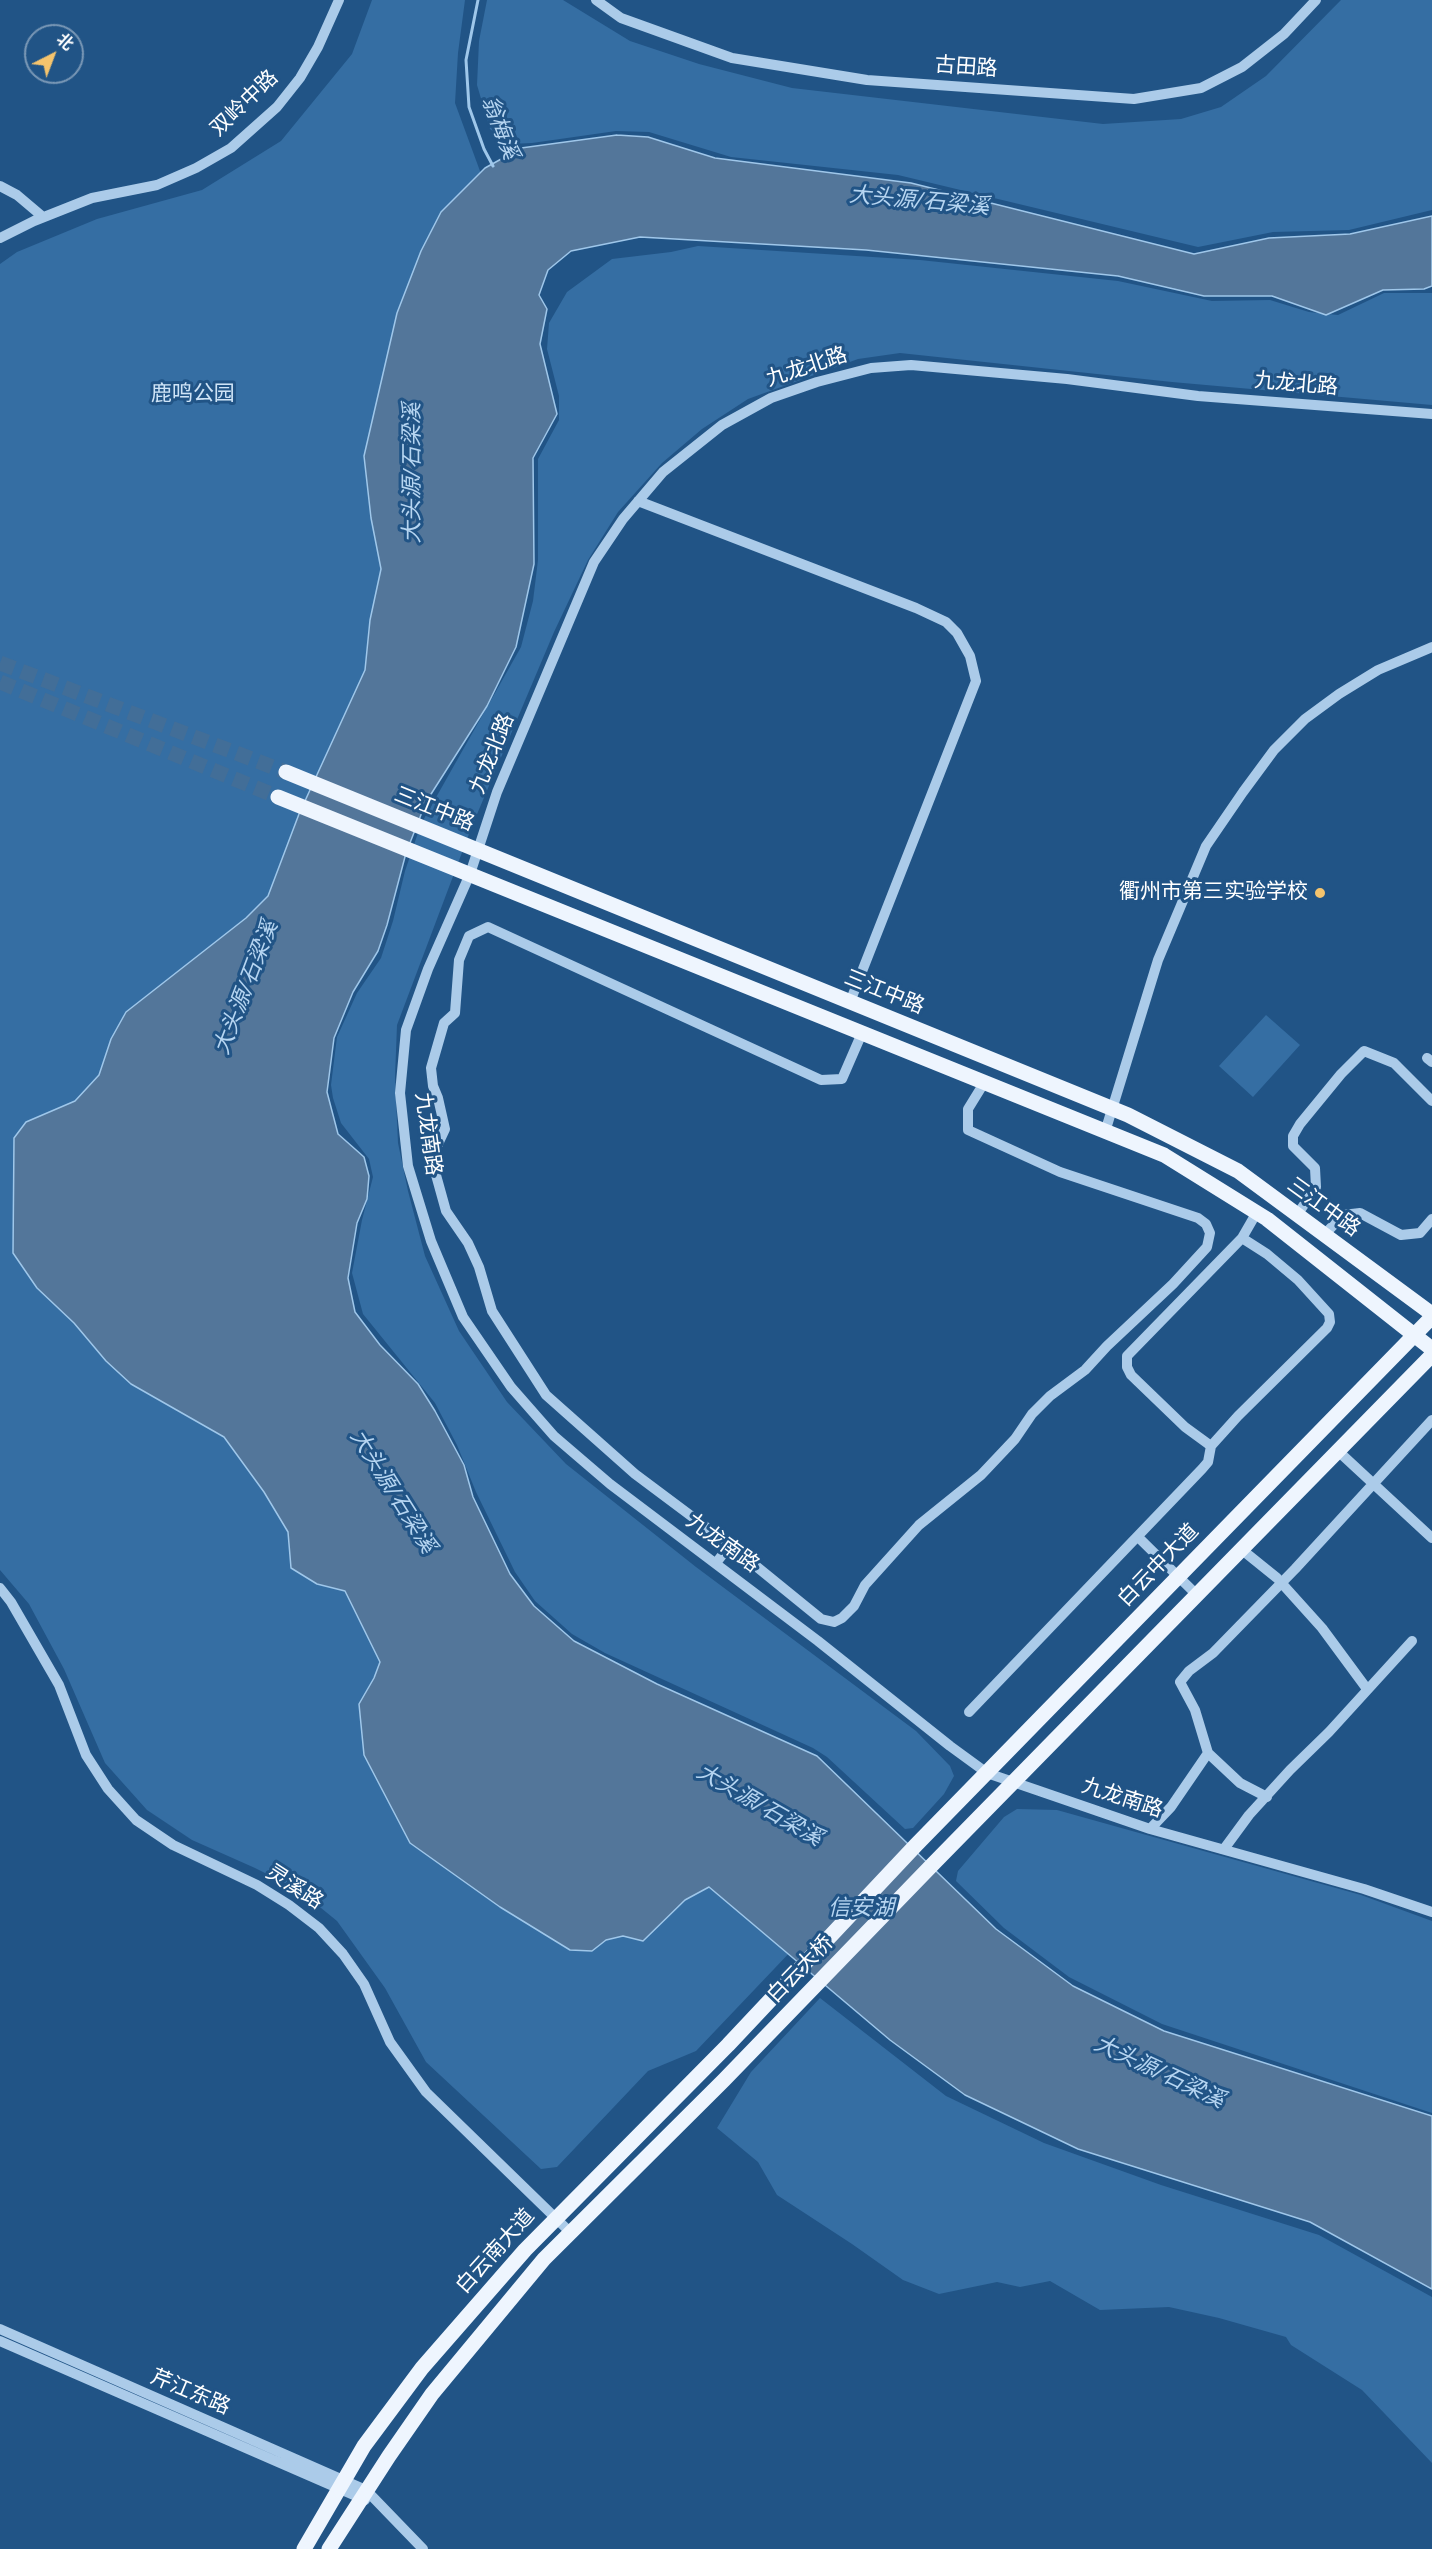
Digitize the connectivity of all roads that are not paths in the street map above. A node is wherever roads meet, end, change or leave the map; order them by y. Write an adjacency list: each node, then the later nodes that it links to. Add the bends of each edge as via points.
1 (339, 0): 5 (street, 双岭中路, via 300,78 231,148 158,185 92,198)
2 (596, 0): 3 (street, 古田路, via 621,18 732,58 867,80 1134,99 1201,88 1242,67 1284,34)
3 (1316, 0)
4 (0, 186): 5 (street, via 18,195)
5 (43, 217): 6 (street, 双岭中路)
6 (0, 238)
7 (1432, 414): 8 (street, 九龙北路, via 1198,396 911,365 871,369 771,398 722,425 663,472)
8 (638, 501): 12 (street, 九龙北路, via 594,562 497,792); 14 (street, via 946,622 970,656 976,681)
9 (1432, 647): 18 (street, via 1378,670 1305,719 1243,792 1206,846 1158,960)
10 (286, 772): 12 (main road, 三江中路)
11 (278, 797): 13 (main road, 三江中路)
12 (478, 851): 13 (street, 九龙北路); 14 (main road, 三江中路)
13 (470, 874): 15 (main road, 三江中路); 37 (street, 九龙南路, via 406,1030 400,1094 408,1166 431,1241 463,1317 511,1387 554,1437)
14 (849, 1002): 18 (main road, 三江中路)
15 (862, 1033): 16 (main road, 三江中路); 35 (street, via 842,1079 820,1080 488,927 469,936 459,960 455,1013 444,1023 435,1049 433,1086 445,1129 436,1146 436,1175 446,1211 479,1267 492,1311 546,1395 635,1474)
16 (984, 1083): 19 (main road, 三江中路); 35 (street, via 968,1109 968,1130 1060,1172 1198,1218 1210,1233 1207,1247 1085,1370 1032,1414 981,1475 919,1525 865,1585 842,1618 834,1622 821,1619)
17 (1432, 1101): 21 (street, via 1394,1063 1364,1052 1334,1082 1293,1136 1293,1146 1315,1168 1316,1187)
18 (1113, 1108): 19 (street); 21 (main road, 三江中路, via 1238,1172)
19 (1105, 1131): 20 (main road, 三江中路, via 1164,1155)
20 (1257, 1212): 24 (street); 26 (main road, 三江中路)
21 (1297, 1215): 23 (main road, 三江中路)
22 (1432, 1220): 23 (street, via 1420,1233 1401,1236 1360,1213 1343,1215)
23 (1324, 1235): 25 (main road, 三江中路)
24 (1242, 1238): 30 (street, via 1127,1356 1131,1375 1185,1427); 30 (street, via 1298,1280 1329,1314 1330,1322)
25 (1432, 1316): 26 (main road, 白云中大道)
26 (1414, 1336): 27 (main road, 三江中路); 38 (main road, 白云中大道)
27 (1432, 1349)
28 (1432, 1355): 31 (main road)
29 (1432, 1420): 32 (street)
30 (1211, 1446): 33 (street, via 1208,1462)
31 (1338, 1451): 32 (street); 36 (main road)
32 (1374, 1485): 34 (street); 39 (street)
33 (1138, 1537): 38 (street); 44 (street)
34 (1432, 1538)
35 (730, 1545): 37 (street)
36 (1242, 1549): 39 (street); 41 (main road)
37 (716, 1563): 46 (street, 九龙南路)
38 (1178, 1577): 41 (street); 46 (main road, 白云中大道)
39 (1281, 1583): 43 (street, via 1322,1628); 45 (street, via 1180,1682 1195,1710)
40 (0, 1588): 55 (street, 灵溪路, via 59,1685 86,1755 108,1789 136,1820 173,1845 257,1885 319,1928 364,1984 390,2042 426,2092)
41 (1197, 1595): 47 (main road)
42 (1412, 1641): 43 (street)
43 (1367, 1689): 48 (street)
44 (969, 1712)
45 (1208, 1753): 48 (street, via 1240,1783); 49 (street, via 1171,1807)
46 (987, 1773): 47 (street, 九龙南路); 50 (main road, 白云中大道)
47 (1013, 1782): 49 (street, 九龙南路); 54 (main road, 白云大桥)
48 (1267, 1797): 51 (street)
49 (1150, 1829): 51 (street, 九龙南路)
50 (916, 1845): 53 (main road, 白云大桥)
51 (1224, 1850): 52 (street, 九龙南路)
52 (1432, 1912)
53 (757, 2014): 55 (main road, 白云南大道)
54 (773, 2029): 56 (main road, 白云南大道)
55 (556, 2218): 56 (street, 灵溪路); 59 (main road, 白云南大道, via 422,2368)
56 (571, 2233): 60 (main road, 白云南大道, via 544,2259 432,2394)
57 (0, 2329): 59 (street, 芹江东路)
58 (0, 2341): 59 (street, 芹江东路)
59 (341, 2484): 60 (street, 芹江东路); 61 (main road, 白云南大道)
60 (363, 2495): 62 (main road, 白云南大道); 63 (street, 芹江东路, via 384,2506)
61 (304, 2549)
62 (329, 2549)
63 (423, 2549)

